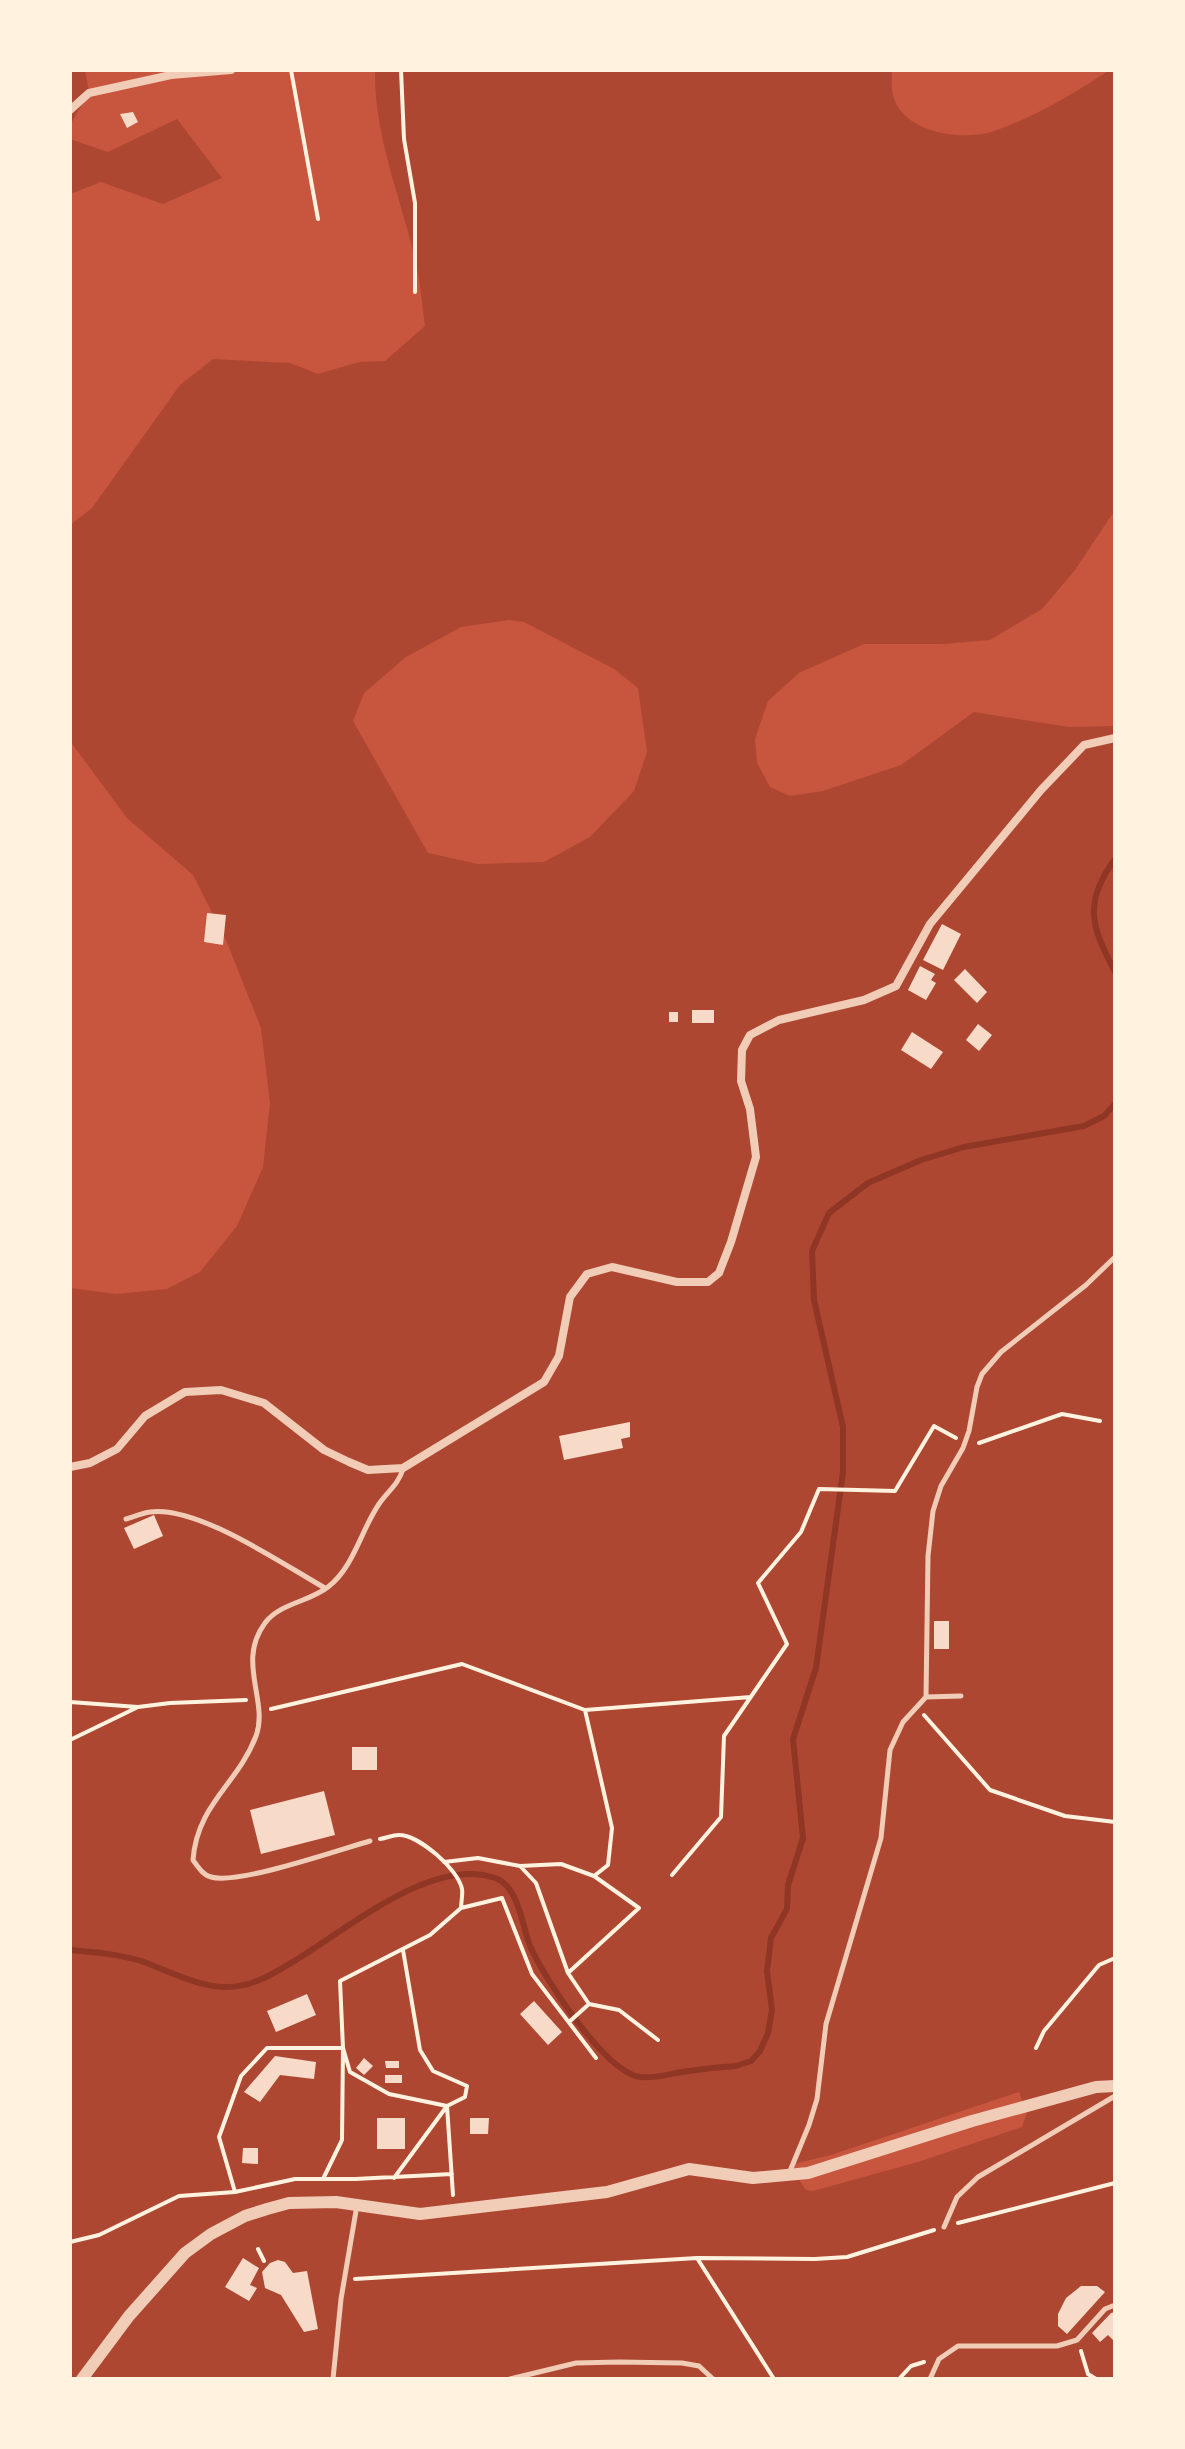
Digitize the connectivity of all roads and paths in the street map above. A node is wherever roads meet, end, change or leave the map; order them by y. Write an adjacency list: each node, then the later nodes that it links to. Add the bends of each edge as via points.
1 (231, 70): 4 (street, via 171,75 89,93)
2 (291, 70): 5 (path)
3 (401, 70): 6 (path, via 404,139 415,203)
4 (70, 110)
5 (318, 219)
6 (415, 292)
7 (1115, 738): 12 (street, via 1084,745 1041,790 930,924 896,986 864,1000 779,1020 750,1035 742,1050 741,1081 756,1157 719,1273 708,1282 677,1282 612,1267 587,1274 570,1297 559,1356 544,1382)
8 (1115, 1257): 10 (lane, via 982,1374)
9 (1100, 1421): 10 (path, via 1062,1414 975,1444)
10 (965, 1442): 16 (path, via 934,1426 895,1491 819,1489 801,1532 758,1583 787,1644); 17 (lane, via 933,1511)
11 (70, 1467): 12 (street, via 117,1449 145,1416 185,1392 221,1390 264,1403 324,1450 349,1462 368,1470)
12 (403, 1468): 14 (lane, via 399,1482 379,1504 344,1568)
13 (126, 1519): 14 (lane, via 151,1511 186,1516 220,1529)
14 (326, 1589): 18 (lane, via 265,1623 252,1670)
15 (961, 1696): 17 (lane)
16 (751, 1697): 22 (path); 29 (path, via 724,1736 721,1817)
17 (926, 1697): 21 (lane)
18 (257, 1700): 20 (path); 23 (lane)
19 (70, 1702): 20 (path)
20 (138, 1707): 24 (path)
21 (917, 1707): 25 (path, via 990,1790 1065,1816); 45 (lane, via 890,1750 881,1838 826,2024 817,2099)
22 (585, 1710): 23 (path, via 462,1664); 30 (path, via 612,1828 608,1865)
23 (258, 1712): 26 (lane, via 257,1734 198,1827 193,1860 200,1870 210,1877 238,1878)
24 (70, 1740)
25 (1115, 1822)
26 (370, 1841): 27 (path, via 410,1837)
27 (444, 1862): 28 (path, via 478,1858); 31 (path, via 462,1887)
28 (520, 1866): 30 (path, via 561,1864); 34 (path, via 536,1883)
29 (672, 1875)
30 (594, 1876): 34 (path, via 639,1908)
31 (461, 1908): 32 (path); 36 (path, via 502,1898 532,1974)
32 (403, 1950): 38 (path, via 340,1981); 43 (path, via 420,2050 433,2071 467,2086 465,2097)
33 (1115, 1958): 39 (path, via 1099,1965)
34 (568, 1973): 35 (path)
35 (589, 2004): 36 (path); 37 (path, via 619,2010)
36 (569, 2022): 40 (path)
37 (658, 2040)
38 (343, 2048): 43 (path, via 350,2072 389,2094); 47 (path, via 342,2140); 49 (path, via 267,2048 241,2076 219,2137)
39 (1036, 2048)
40 (596, 2058)
41 (1115, 2086): 45 (street, via 1096,2087)
42 (1115, 2096): 52 (lane, via 978,2177 957,2197)
43 (447, 2106): 44 (path); 46 (path)
44 (452, 2174): 46 (path); 51 (path)
45 (789, 2175): 51 (street, via 753,2178 689,2169 607,2192)
46 (394, 2178): 47 (path)
47 (323, 2179): 49 (path, via 295,2179)
48 (1115, 2183): 52 (path)
49 (235, 2192): 53 (path, via 179,2196 99,2235)
50 (357, 2204): 51 (street, via 420,2214); 57 (lane); 61 (street, via 289,2203 245,2216 211,2234 165,2273)
51 (454, 2210)
52 (944, 2227): 55 (path, via 847,2257)
53 (70, 2242)
54 (258, 2249): 56 (path)
55 (697, 2258): 57 (path); 65 (path)
56 (264, 2261)
57 (345, 2280): 62 (lane)
58 (1115, 2305): 59 (lane)
59 (1077, 2340): 60 (lane, via 1057,2346 958,2346); 68 (path, via 1088,2374)
60 (945, 2355): 66 (path, via 911,2366); 67 (lane)
61 (82, 2379)
62 (333, 2379)
63 (510, 2379): 64 (lane, via 576,2363 619,2362 699,2366)
64 (713, 2379)
65 (774, 2379)
66 (899, 2379)
67 (930, 2379)
68 (1096, 2379)

